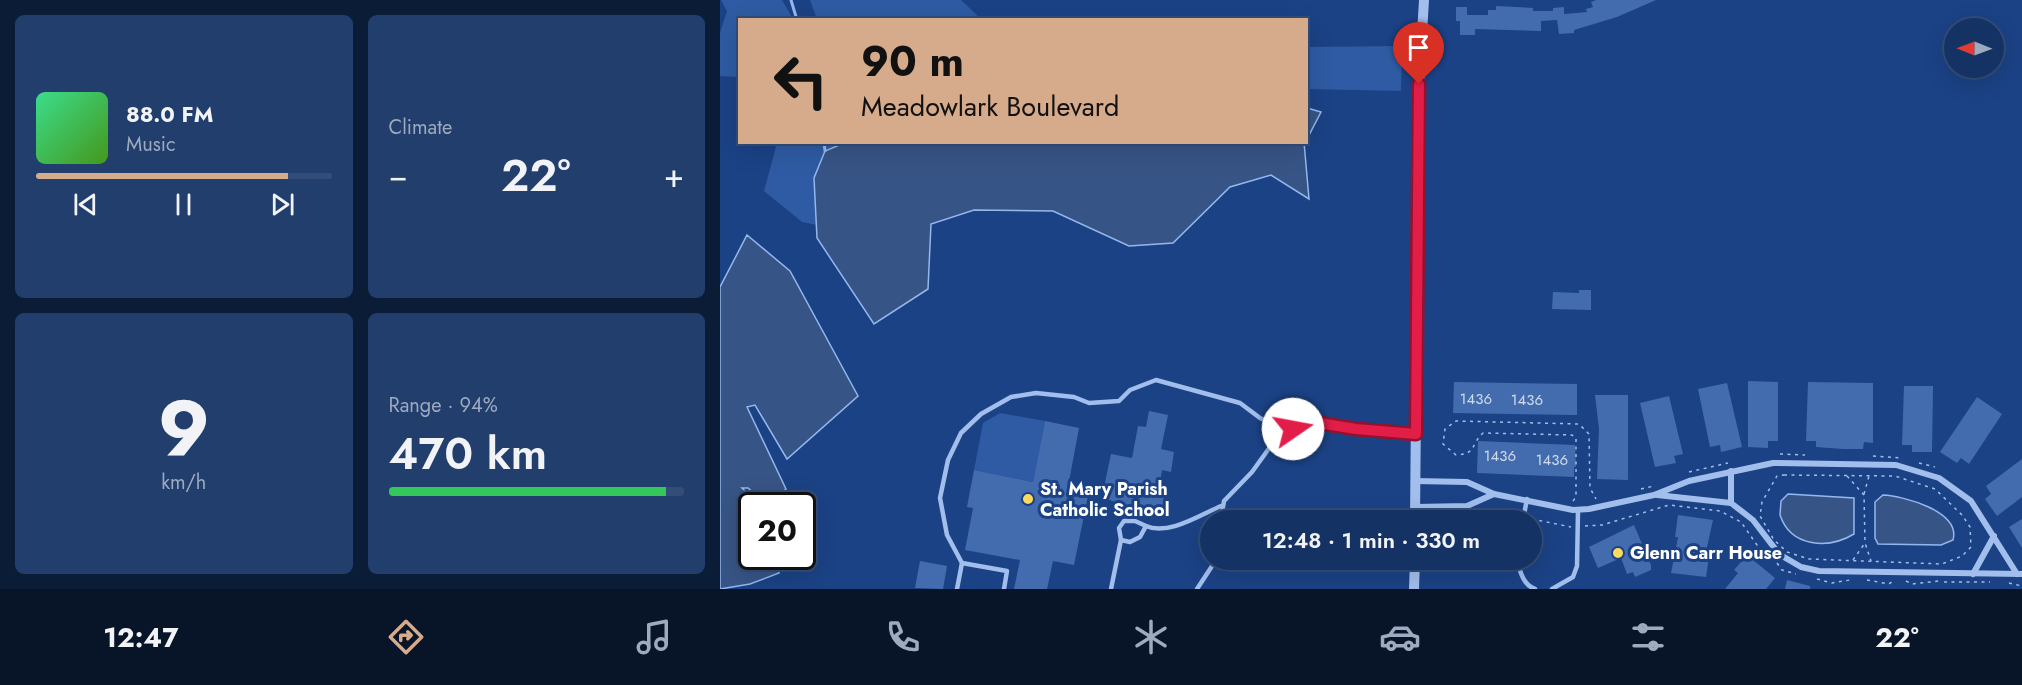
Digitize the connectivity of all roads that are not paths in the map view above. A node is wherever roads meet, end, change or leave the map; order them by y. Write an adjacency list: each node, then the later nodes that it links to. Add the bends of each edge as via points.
1 (1424, 0): 3 (street, via 1419,84)
2 (1283, 429): 3 (lane, via 1313,422); 10 (lane); 18 (lane, via 1240,403 1156,380 1130,390 1119,400 1089,403 1074,397 1036,393 1011,397 981,414 961,433 948,460 940,498 946,535)
3 (1416, 434): 5 (street)
4 (1731, 471): 7 (street); 9 (street); 16 (street, via 1773,463 1896,465 1916,469 1939,478 1971,501)
5 (1415, 481): 6 (street, via 1467,482); 11 (street)
6 (1494, 494): 8 (street); 11 (street, via 1467,506)
7 (1654, 495): 9 (street); 14 (street)
8 (1527, 499): 13 (lane); 14 (street)
9 (1731, 503): 22 (street, via 1753,520 1779,554 1801,567 1819,571)
10 (1221, 506): 12 (lane); 15 (lane, via 1168,528 1154,530)
11 (1415, 507)
12 (1221, 510)
13 (1525, 510)
14 (1578, 510): 30 (lane, via 1575,571 1573,577)
15 (1146, 526): 17 (lane, via 1140,537 1130,542); 17 (lane, via 1124,521 1119,528)
16 (1994, 536): 22 (street); 23 (street)
17 (1121, 540): 26 (lane)
18 (962, 564): 24 (lane); 25 (lane, via 1007,572)
19 (1209, 570): 27 (lane)
20 (1415, 570): 28 (street)
21 (1520, 570): 29 (lane)
22 (1973, 574): 23 (street)
23 (2019, 574)
24 (957, 589)
25 (1004, 589)
26 (1111, 589)
27 (1197, 589)
28 (1414, 589)
29 (1535, 589)
30 (1552, 589)

